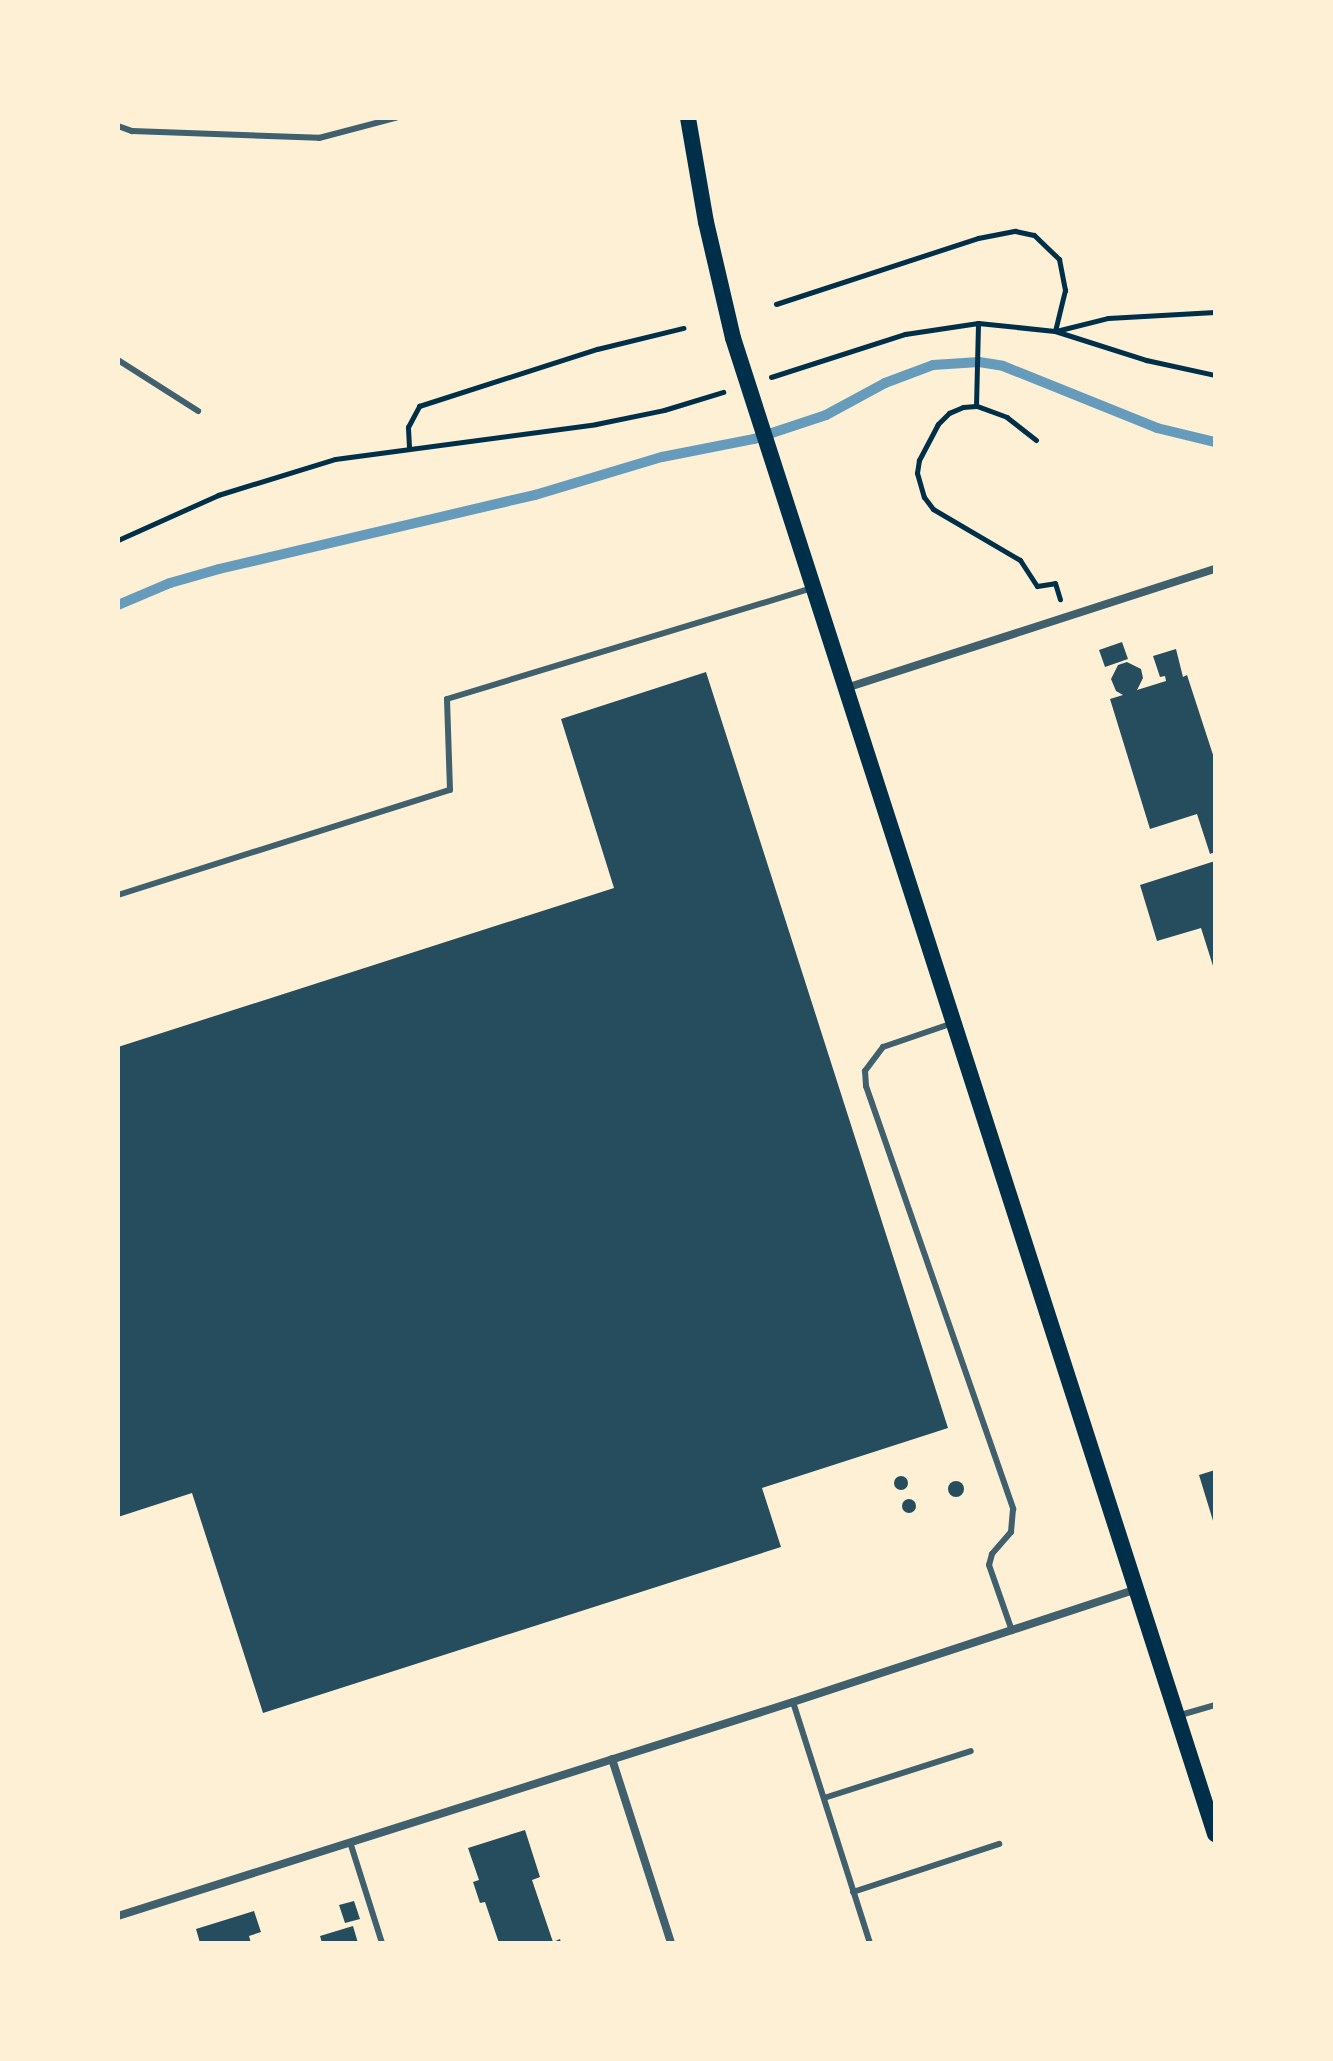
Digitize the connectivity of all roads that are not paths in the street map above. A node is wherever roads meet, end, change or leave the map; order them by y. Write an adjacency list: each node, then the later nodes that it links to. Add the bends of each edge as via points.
1 (395, 118): 3 (lane, via 319,138 132,131)
2 (688, 118): 7 (main road, via 733,338)
3 (118, 126)
4 (118, 360): 5 (lane)
5 (198, 411)
6 (1215, 569): 8 (street)
7 (812, 588): 8 (main road); 9 (lane, via 447,699 450,790)
8 (845, 688): 10 (main road)
9 (118, 895)
10 (953, 1023): 11 (main road); 12 (lane, via 883,1047 865,1071 866,1086 1013,1509 1011,1532 989,1565)
11 (1137, 1589): 12 (street); 15 (main road)
12 (1012, 1631): 13 (street)
13 (793, 1702): 17 (street); 18 (lane)
14 (1215, 1705): 15 (lane)
15 (1177, 1716): 19 (main road)
16 (971, 1751): 18 (lane)
17 (612, 1759): 20 (street); 25 (street)
18 (824, 1798): 22 (lane)
19 (1215, 1834)
20 (350, 1842): 23 (street); 24 (lane)
21 (999, 1844): 22 (lane)
22 (853, 1892): 26 (lane)
23 (118, 1916)
24 (382, 1943)
25 (671, 1943)
26 (870, 1943)

